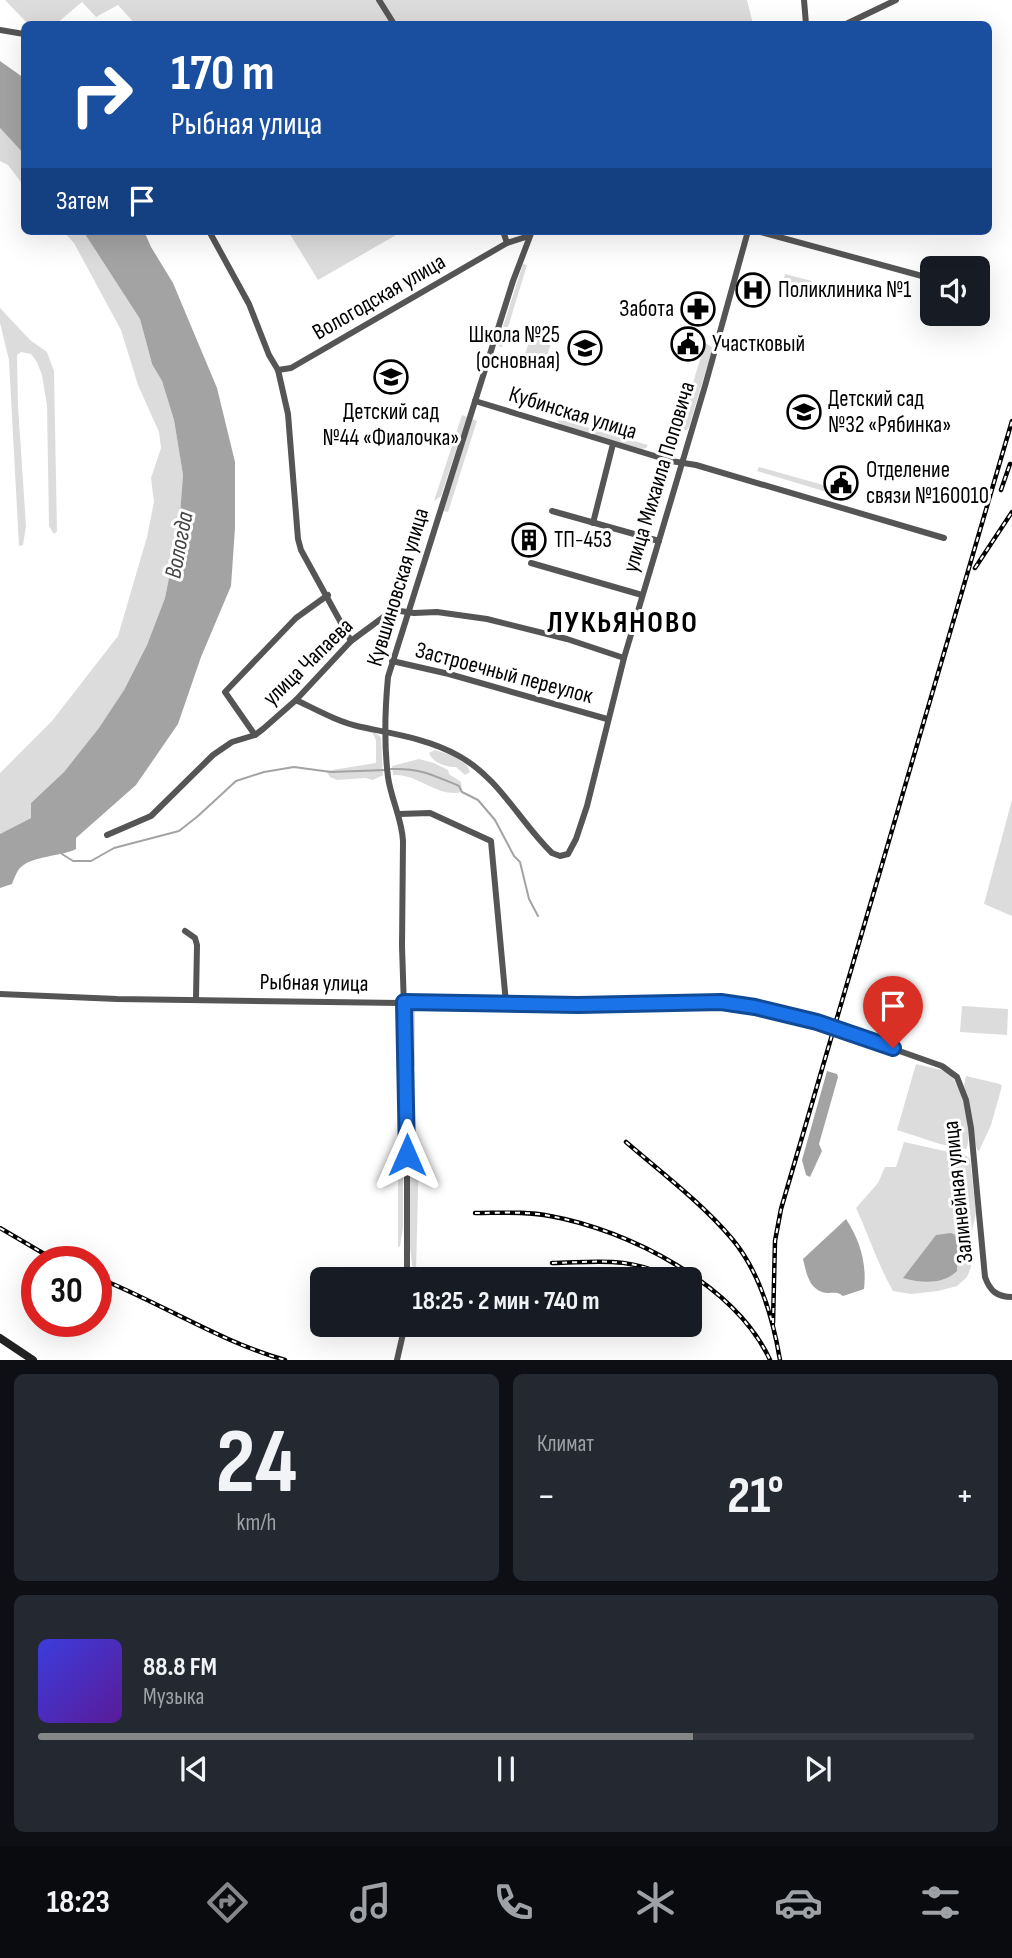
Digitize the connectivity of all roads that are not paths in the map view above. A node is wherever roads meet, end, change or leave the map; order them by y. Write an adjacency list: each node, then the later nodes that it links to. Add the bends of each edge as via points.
1 (379, 0): 4 (street)
2 (804, 0): 5 (street)
3 (896, 0): 6 (street)
4 (392, 21)
5 (807, 21)
6 (852, 21)
7 (0, 30): 8 (street)
8 (21, 34)
9 (211, 235): 17 (street)
10 (504, 235): 15 (street)
11 (528, 235): 15 (street, Вологодская улица)
12 (531, 235): 18 (street, Кувшиновская улица)
13 (747, 235): 20 (street, улица Михаила Поповича)
14 (772, 235): 16 (street)
15 (507, 243): 17 (street, Вологодская улица, via 291,369)
16 (920, 275)
17 (278, 370): 26 (street, via 288,414 298,539)
18 (475, 401): 19 (street, Кубинская улица); 28 (street, Кувшиновская улица)
19 (613, 444): 20 (street, Кубинская улица); 22 (street)
20 (682, 463): 23 (street, Кубинская улица); 24 (street, улица Михаила Поповича)
21 (552, 511): 22 (street)
22 (593, 523): 24 (street)
23 (944, 538)
24 (659, 541): 27 (street, улица Михаила Поповича)
25 (531, 563): 27 (street)
26 (328, 595): 29 (street); 35 (street, via 296,618 225,692)
27 (642, 595): 30 (street, улица Михаила Поповича)
28 (408, 611): 29 (street, улица Чапаева, via 390,612); 30 (street, улица Чапаева, via 487,619); 31 (street, Кувшиновская улица)
29 (351, 641): 32 (street, улица Чапаева)
30 (624, 658): 33 (street, улица Михаила Поповича)
31 (392, 661): 33 (street, Застроечный переулок); 34 (street, Кувшиновская улица)
32 (296, 700): 34 (street, via 359,726); 35 (street, улица Чапаева)
33 (607, 719): 34 (street, улица Михаила Поповича, via 576,839 568,854 560,856 552,853 496,787 460,756)
34 (387, 732): 36 (street, Кувшиновская улица, via 388,776)
35 (255, 734): 37 (street, улица Чапаева, via 213,755 142,821)
36 (399, 814): 41 (street, Кувшиновская улица); 42 (street, via 430,813 491,841)
37 (107, 835)
38 (186, 931): 40 (street, via 197,945)
39 (0, 994): 40 (street, Рыбная улица)
40 (196, 998): 41 (street, Рыбная улица)
41 (404, 1002): 42 (street, Рыбная улица); 44 (street, Кувшиновская улица)
42 (506, 1003): 43 (street, Рыбная улица, via 721,1002 749,1006 817,1022)
43 (952, 1071): 45 (street, Залинейная улица, via 961,1084 971,1128 984,1270 992,1291)
44 (407, 1267)
45 (1012, 1297)
46 (402, 1337): 49 (street)
47 (0, 1338): 48 (main road)
48 (33, 1360)
49 (397, 1360)

